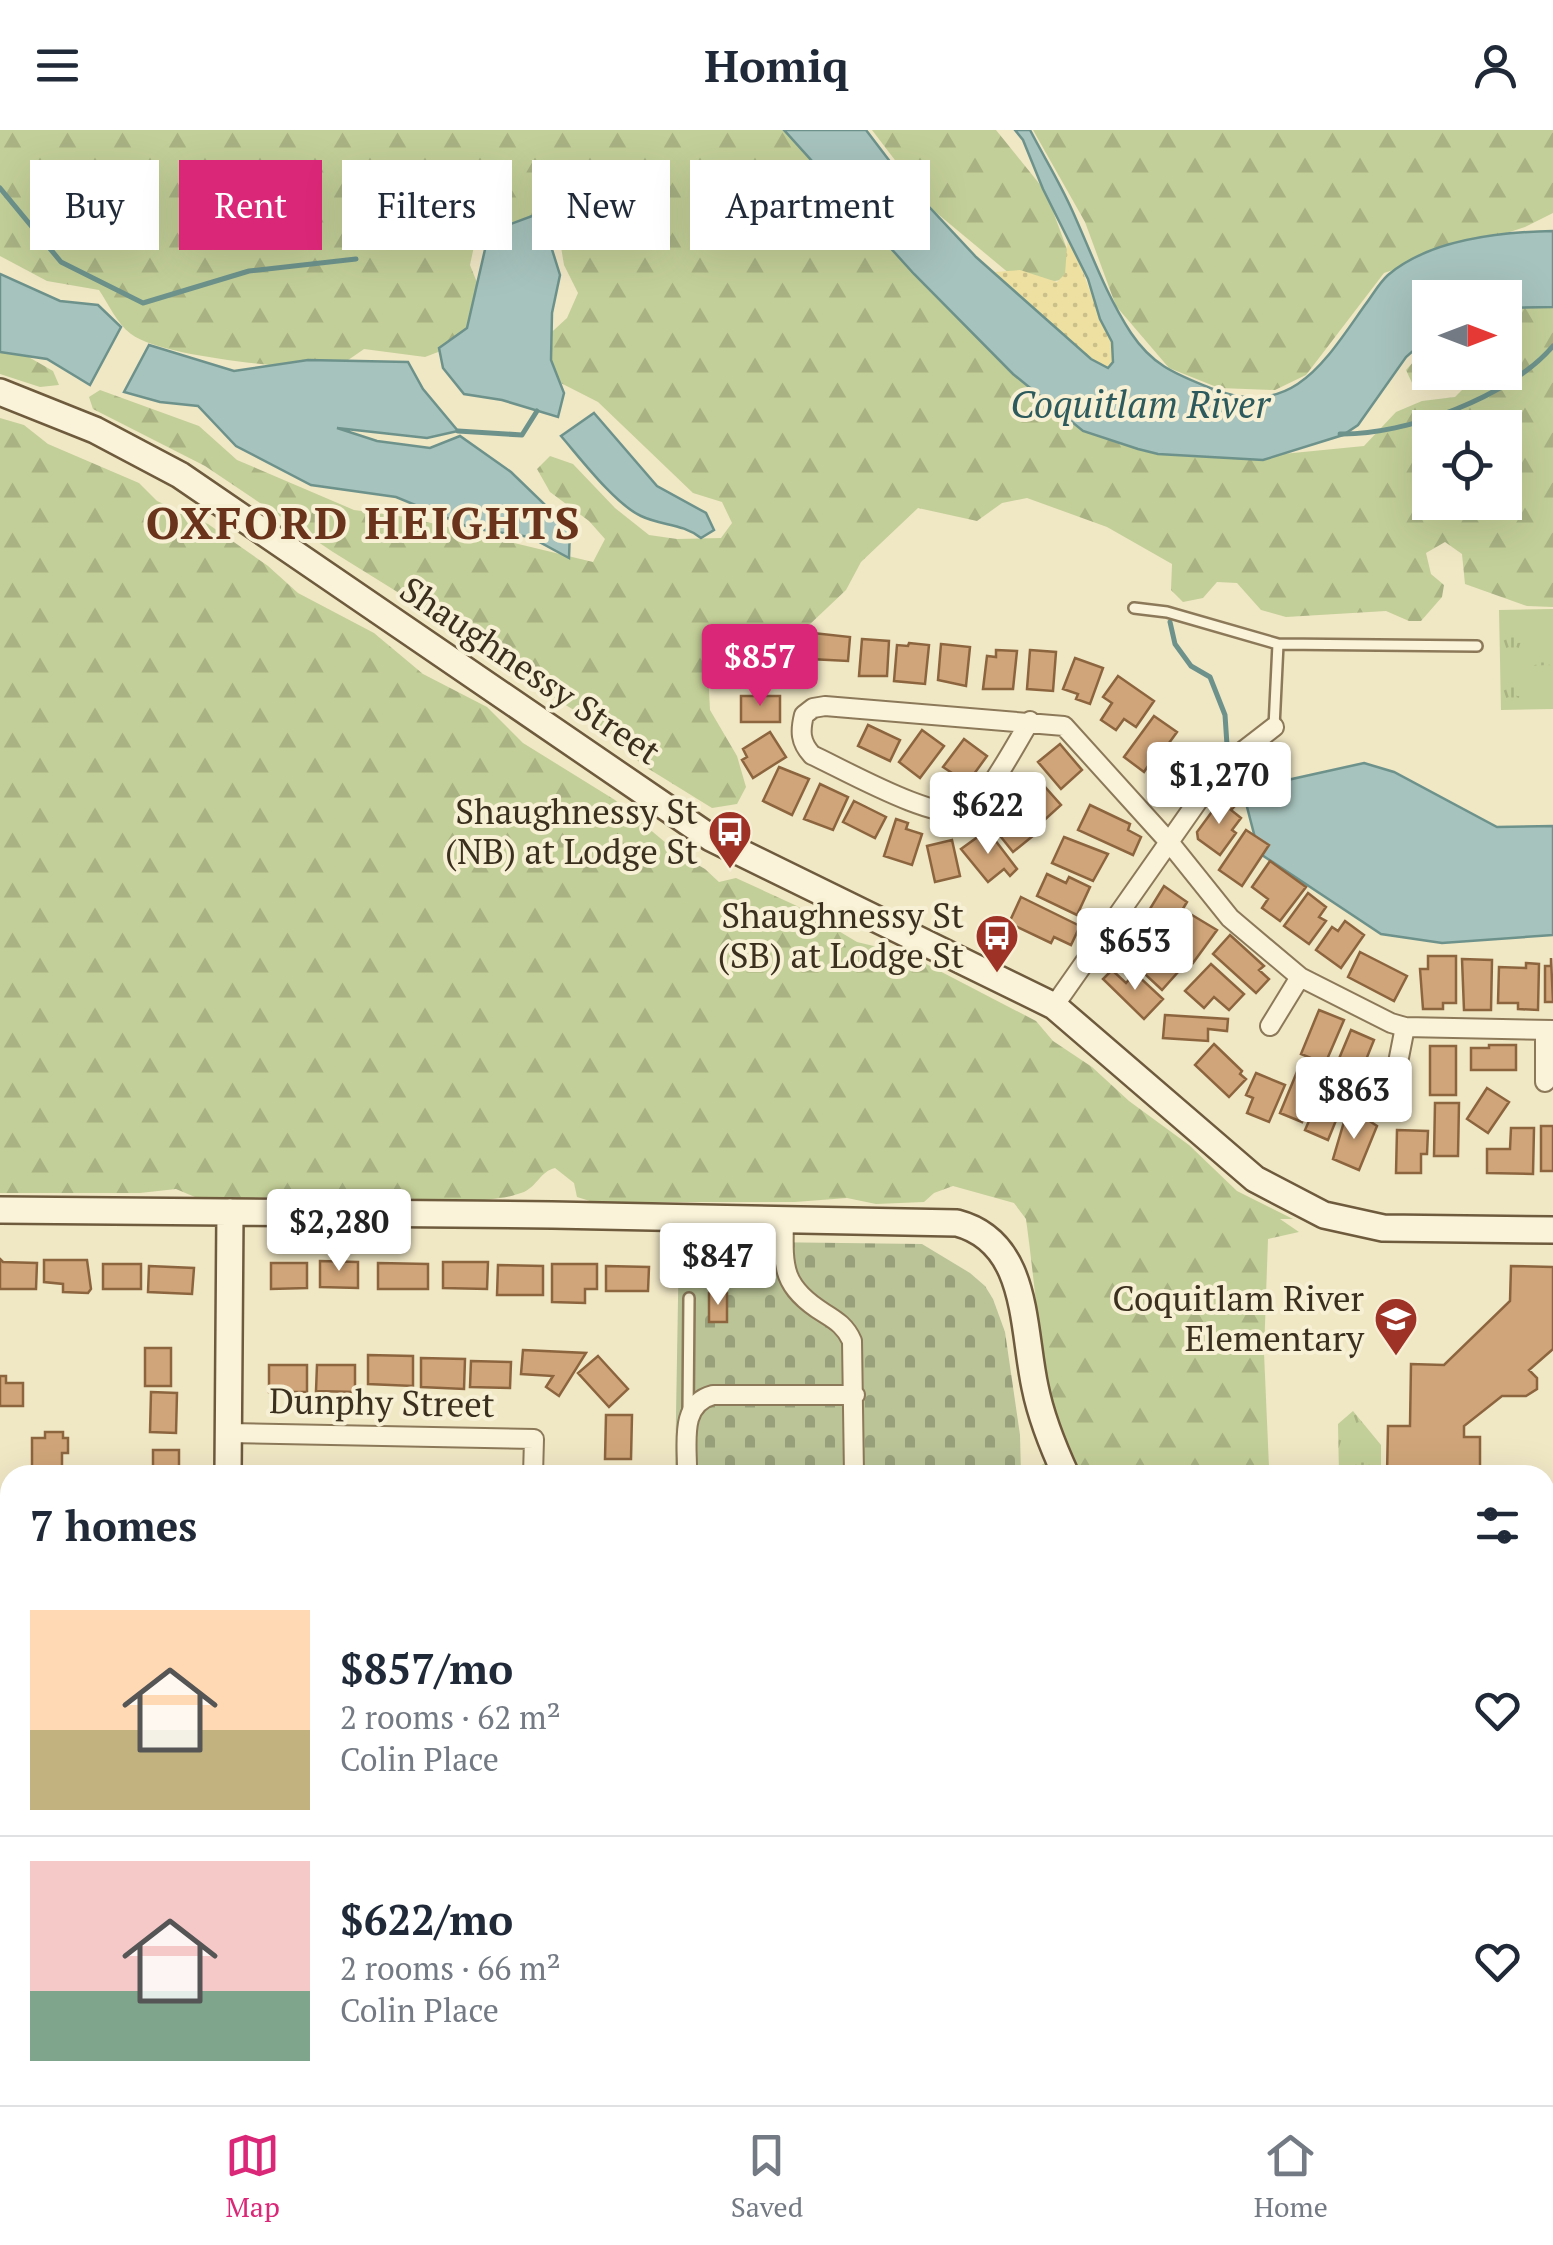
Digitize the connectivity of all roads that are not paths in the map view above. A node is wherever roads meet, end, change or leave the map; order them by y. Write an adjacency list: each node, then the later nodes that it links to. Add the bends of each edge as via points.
1 (0, 392): 9 (street, Shaughnessy Street, via 96,430 180,475 711,838)
2 (1134, 608): 3 (lane)
3 (1278, 644): 4 (lane); 6 (lane)
4 (1477, 646)
5 (1030, 721): 5 (street, via 824,706 804,715 801,736 812,755 935,811 964,813 978,803); 7 (street, via 1070,730)
6 (1274, 727): 7 (street, via 1221,768)
7 (1169, 842): 8 (street, via 1230,918); 9 (street)
8 (1300, 976): 10 (street); 11 (street)
9 (1054, 1006): 18 (street, Shaughnessy Street, via 1255,1180 1324,1215 1384,1228)
10 (1270, 1026)
11 (1405, 1026): 12 (street); 14 (street)
12 (1549, 1030): 13 (street)
13 (1545, 1082)
14 (1391, 1098)
15 (0, 1210): 16 (street)
16 (230, 1212): 17 (street); 22 (street)
17 (784, 1219): 20 (street, via 787,1277 802,1299 850,1335); 27 (street, via 943,1221 992,1240 1015,1274 1035,1390)
18 (1553, 1230)
19 (689, 1298): 21 (lane)
20 (854, 1396): 21 (street, via 713,1395 696,1404); 26 (street)
21 (688, 1426): 25 (street)
22 (228, 1432): 23 (street); 24 (street, Dunphy Street, via 534,1439)
23 (228, 1465)
24 (534, 1465)
25 (688, 1465)
26 (854, 1465)
27 (1062, 1465)

